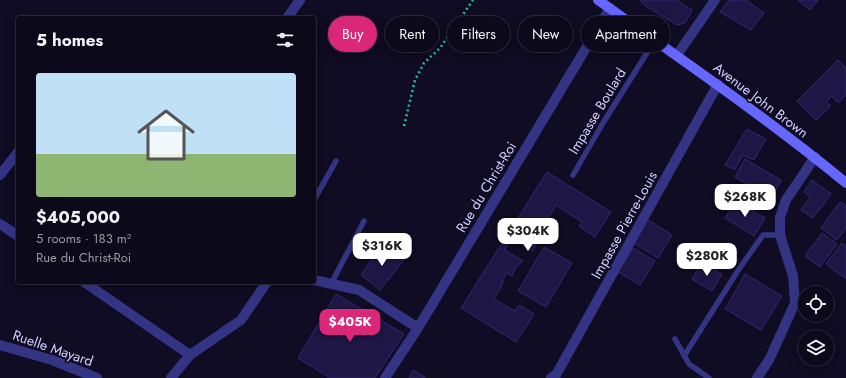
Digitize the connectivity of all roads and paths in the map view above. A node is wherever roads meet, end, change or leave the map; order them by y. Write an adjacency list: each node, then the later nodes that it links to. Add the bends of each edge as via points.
1 (300, 0): 6 (street)
2 (473, 0): 12 (path, via 440,48 424,63 415,80)
3 (598, 0): 5 (main road, Avenue John Brown)
4 (715, 0): 10 (street)
5 (610, 8): 7 (main road, Avenue John Brown); 28 (street, Rue du Christ-Roi)
6 (288, 16)
7 (621, 16)
8 (670, 50): 10 (main road, Avenue John Brown)
9 (647, 52): 17 (lane, Impasse Boulard)
10 (677, 55): 11 (main road, Avenue John Brown)
11 (718, 84): 14 (main road, Avenue John Brown); 36 (street, Impasse Pierre-Louis, via 556,375)
12 (404, 126)
13 (16, 155): 16 (street)
14 (815, 157): 18 (main road, Avenue John Brown); 23 (street, via 786,200 780,217)
15 (336, 161): 19 (lane)
16 (0, 175)
17 (573, 175)
18 (846, 183)
19 (316, 196)
20 (364, 221): 27 (lane)
21 (0, 224): 22 (street)
22 (16, 235)
23 (780, 235): 32 (lane, via 763,235); 38 (street, via 793,276 795,303 770,360)
24 (316, 280): 27 (street)
25 (87, 284): 31 (street)
26 (266, 284): 31 (street, via 242,320)
27 (331, 284): 28 (street, via 359,290)
28 (418, 328): 35 (street, Rue du Christ-Roi)
29 (674, 339): 32 (lane)
30 (0, 345): 33 (street, Ruelle Mayard, via 52,360)
31 (190, 355): 34 (street)
32 (684, 356): 37 (lane, via 689,364)
33 (97, 378)
34 (171, 378)
35 (385, 378)
36 (551, 378)
37 (709, 378)
38 (757, 378)

